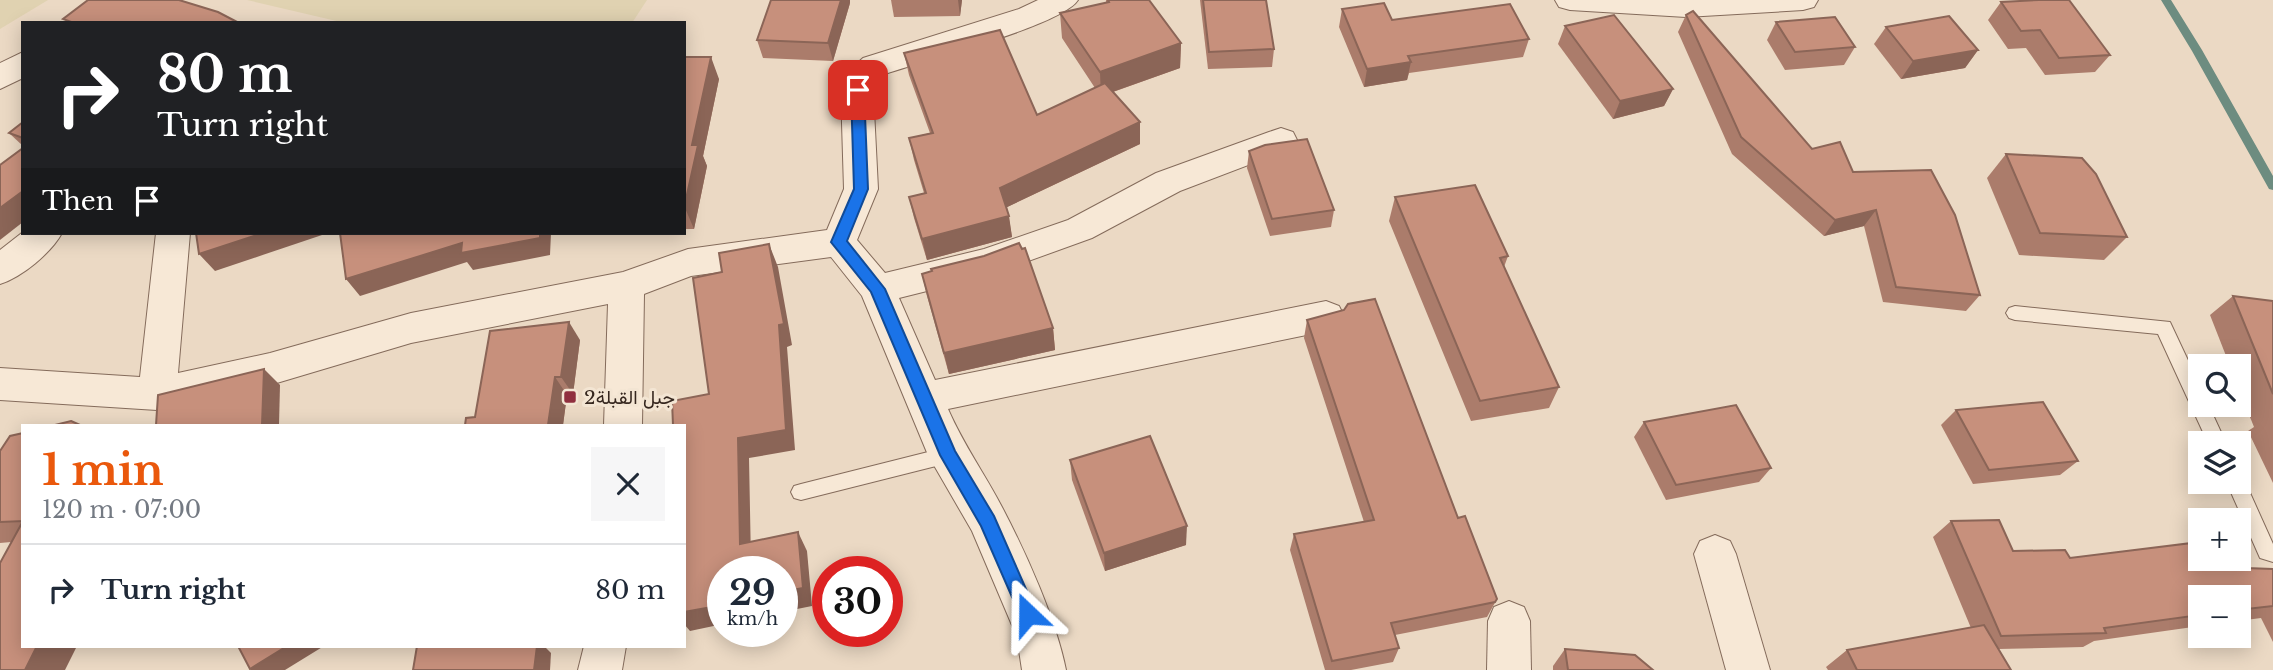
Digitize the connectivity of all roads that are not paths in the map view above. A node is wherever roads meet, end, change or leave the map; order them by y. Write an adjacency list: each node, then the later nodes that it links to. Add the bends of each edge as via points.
1 (1063, 0): 7 (street, via 1030,16 897,56 863,76 858,90 861,189)
2 (1570, 0): 3 (street, via 1714,8)
3 (1803, 0)
4 (1281, 141): 10 (street, via 1168,182 1080,229 988,262)
5 (43, 235): 8 (street)
6 (173, 235): 14 (street)
7 (839, 242): 9 (street, via 688,264); 10 (street)
8 (0, 270)
9 (626, 286): 14 (street, via 423,325 270,369); 16 (street)
10 (877, 289): 15 (street)
11 (2015, 313): 17 (lane, via 2164,327)
12 (1326, 316): 15 (street)
13 (0, 384): 14 (street)
14 (157, 394)
15 (924, 398): 18 (street)
16 (623, 424)
17 (2212, 431)
18 (948, 455): 19 (lane); 26 (street, via 988,522 1038,637)
19 (801, 492)
20 (2241, 494): 21 (lane, via 2267,552)
21 (2273, 553)
22 (1715, 554): 28 (street)
23 (1509, 621): 27 (street)
24 (606, 648): 25 (street)
25 (600, 670)
26 (1044, 670)
27 (1509, 670)
28 (1748, 670)

